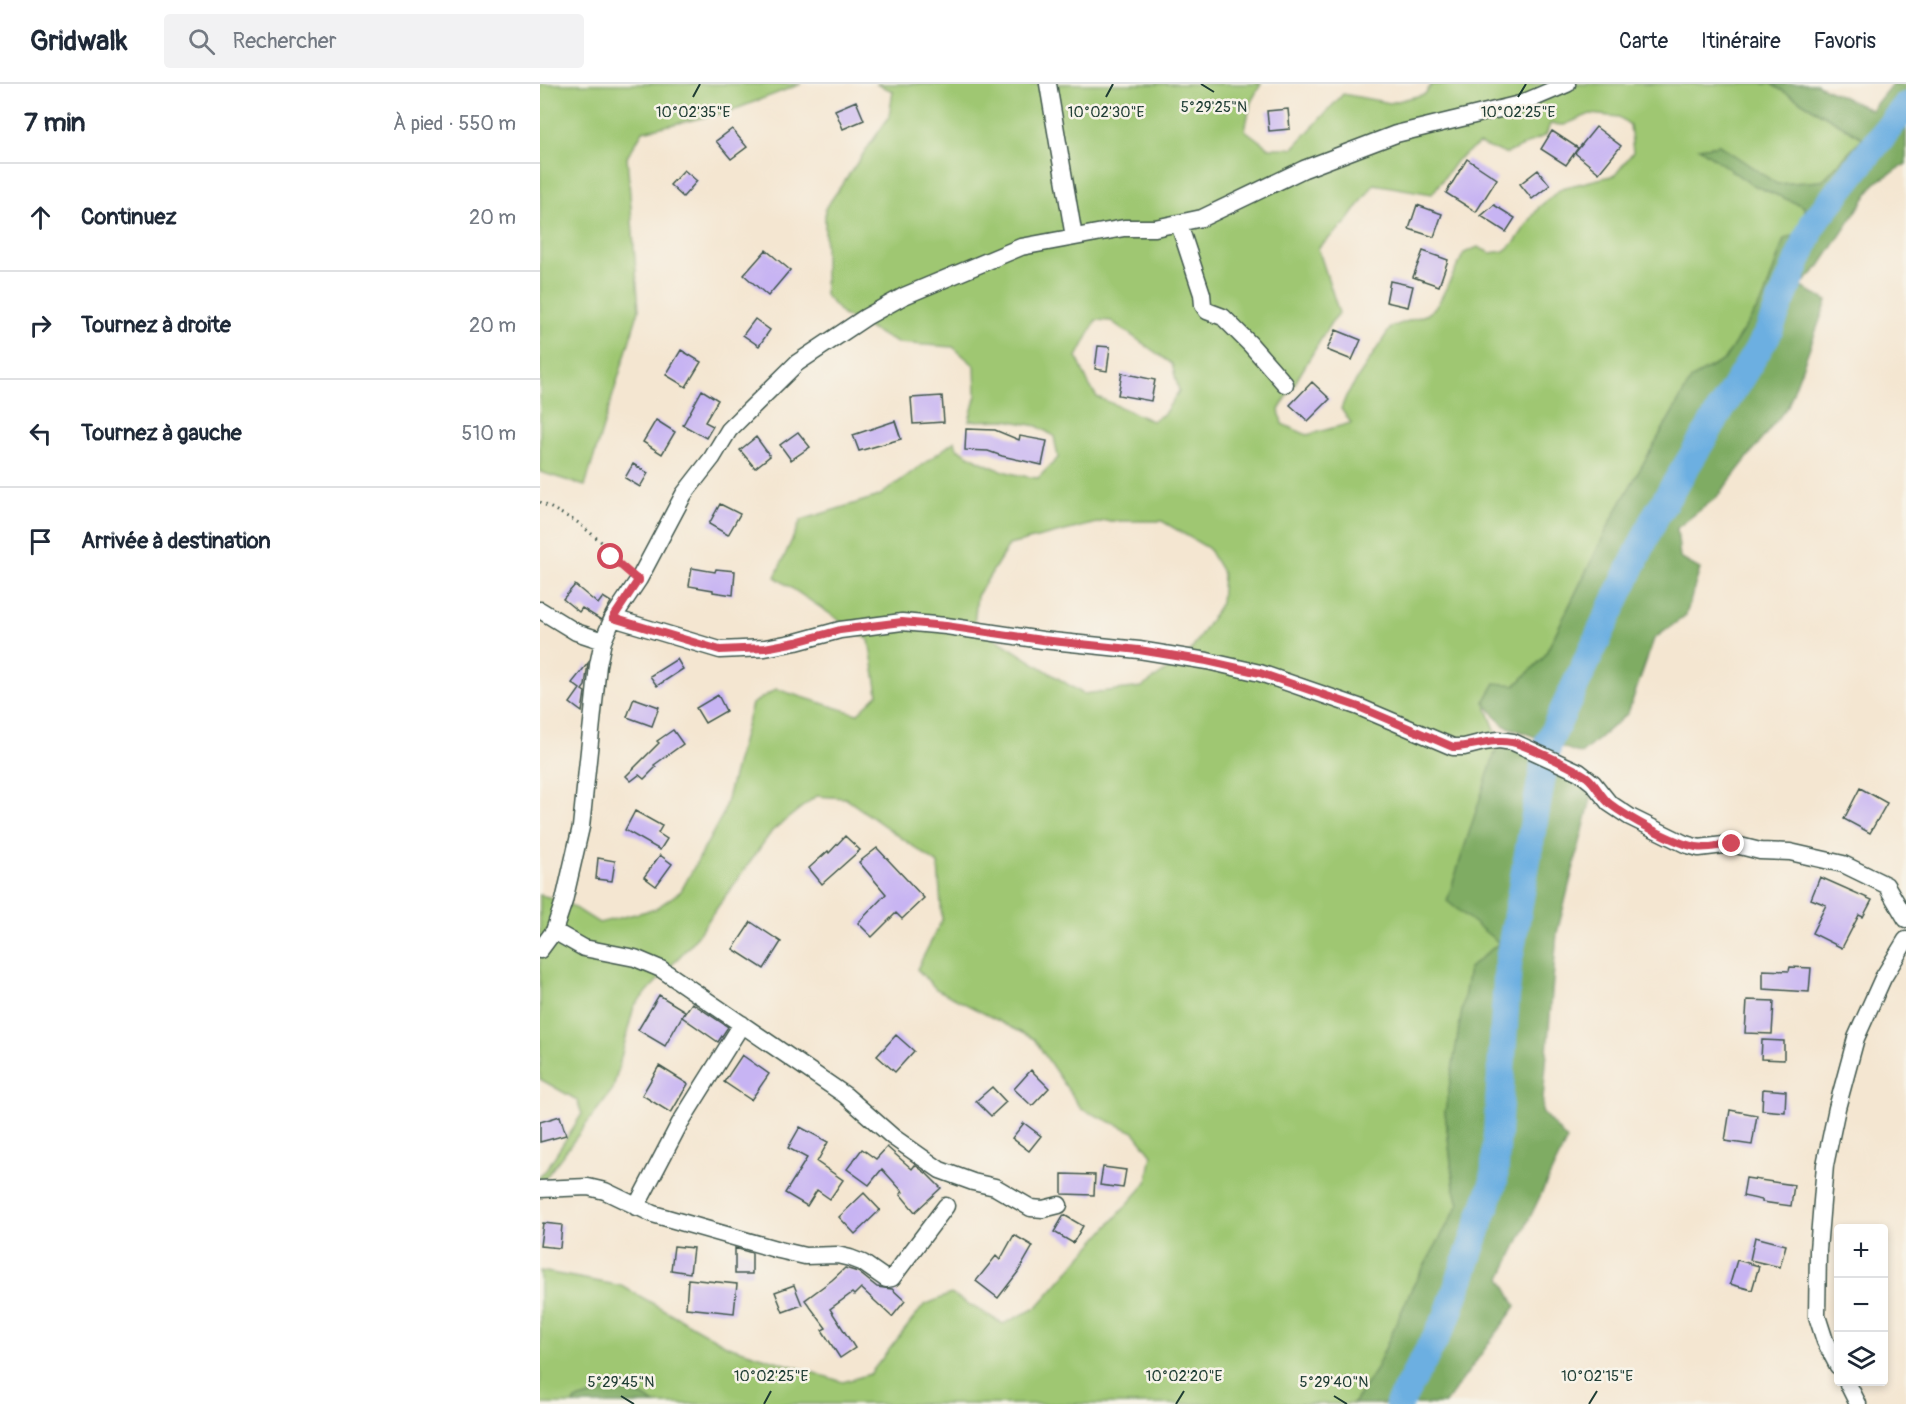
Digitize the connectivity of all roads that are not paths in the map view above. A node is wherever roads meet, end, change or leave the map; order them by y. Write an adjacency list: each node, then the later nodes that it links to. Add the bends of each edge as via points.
1 (1048, 84): 4 (street)
2 (1567, 84): 3 (street, via 1520,104 1396,134 1304,169 1202,218)
3 (1179, 224): 4 (street); 5 (street, via 1203,305 1207,311 1223,317)
4 (1074, 237): 7 (street, via 1021,247 904,296 796,363 729,430 684,494 639,579)
5 (1285, 384)
6 (540, 610): 8 (street, via 576,632)
7 (613, 618): 8 (street); 9 (street, via 720,650 765,648 840,630 902,622 1139,650 1260,673 1359,707 1453,747 1514,742 1579,772 1609,803 1685,844 1699,848 1732,844 1843,864 1886,885)
8 (603, 641): 10 (street, via 580,827)
9 (1906, 919)
10 (554, 931): 12 (street); 13 (street, via 584,948 634,958 661,969)
11 (1906, 940): 18 (street, via 1883,978 1856,1038 1825,1165 1817,1316)
12 (540, 950)
13 (742, 1024): 15 (street, via 845,1095 893,1137 940,1170 1002,1190 1031,1208); 16 (street, via 680,1123)
14 (540, 1189): 16 (street, via 588,1187)
15 (1059, 1205)
16 (636, 1206): 17 (street, via 779,1250 804,1256 850,1258 886,1279 892,1278)
17 (946, 1206)
18 (1834, 1357)
19 (1849, 1386): 20 (street)
20 (1858, 1404)

